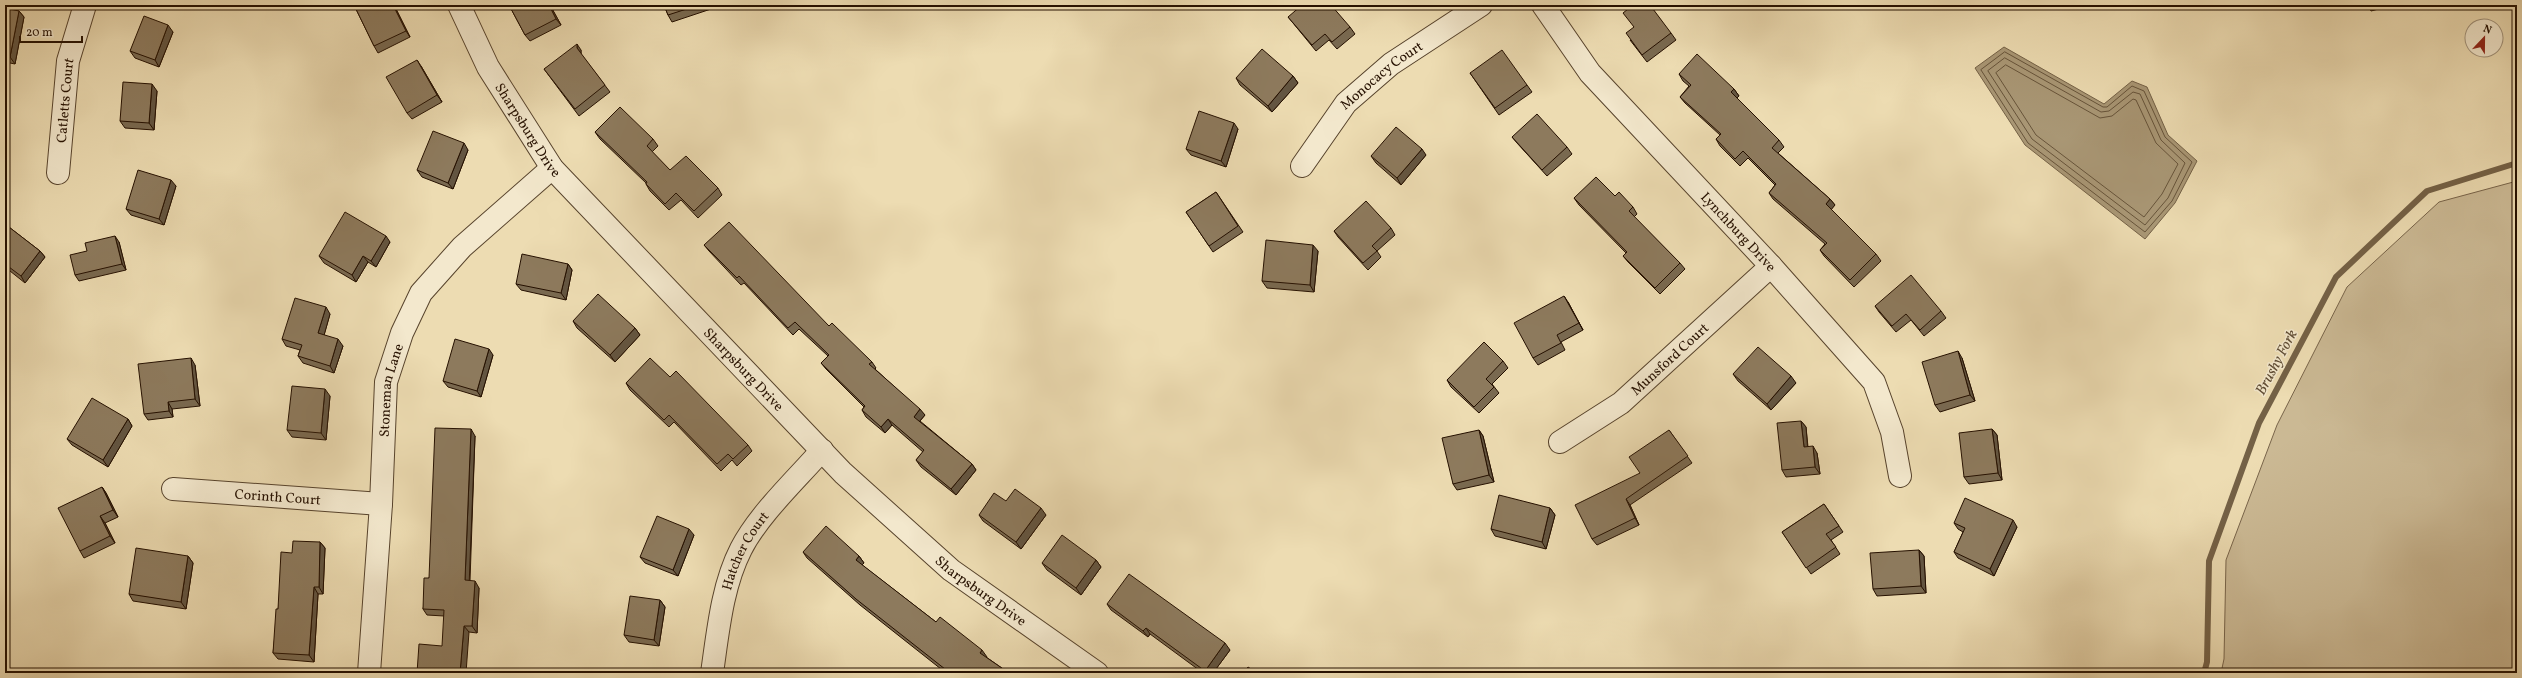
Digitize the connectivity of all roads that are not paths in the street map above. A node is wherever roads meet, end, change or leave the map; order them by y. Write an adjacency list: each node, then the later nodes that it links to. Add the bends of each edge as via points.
1 (85, 5): 7 (street, Catletts Court, via 68,61)
2 (459, 5): 6 (street, Sharpsburg Drive, via 488,67)
3 (1481, 5): 5 (street, Monocacy Court, via 1391,64 1346,103)
4 (1543, 5): 8 (street, Lynchburg Drive, via 1590,74)
5 (1302, 166)
6 (552, 168): 10 (street, Sharpsburg Drive); 13 (street, Stoneman Lane, via 462,247 421,293 402,333 386,382)
7 (58, 173)
8 (1771, 266): 9 (street, Munsford Court, via 1621,403); 11 (street, Lynchburg Drive, via 1874,382 1892,432)
9 (1560, 442)
10 (822, 450): 15 (street, Hatcher Court, via 763,517 741,549 726,592); 16 (street, Sharpsburg Drive, via 843,473 951,570)
11 (1900, 476)
12 (173, 489): 13 (street, Corinth Court)
13 (381, 504): 14 (street, Stoneman Lane)
14 (369, 673)
15 (712, 673)
16 (1097, 673)

